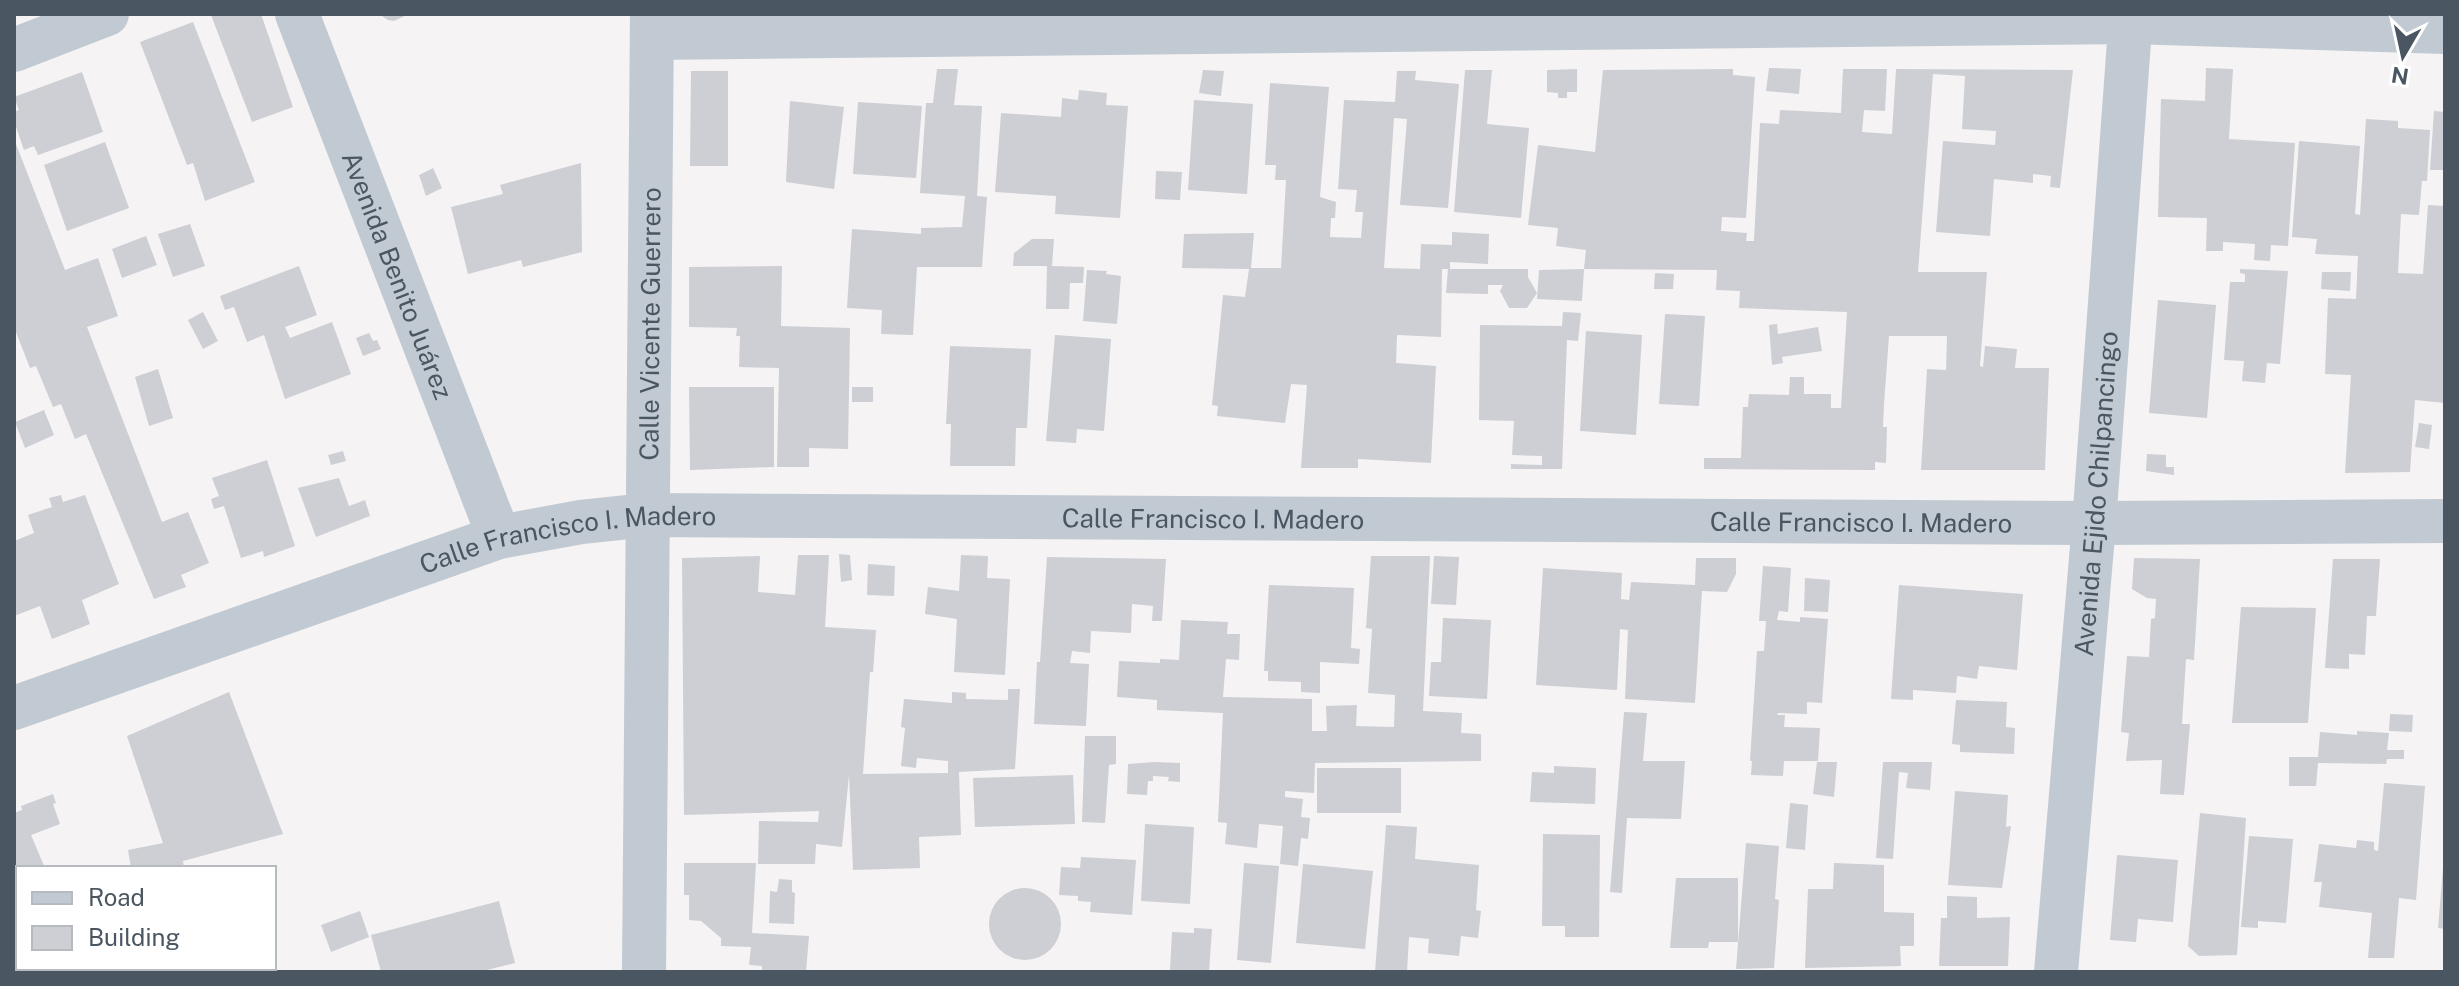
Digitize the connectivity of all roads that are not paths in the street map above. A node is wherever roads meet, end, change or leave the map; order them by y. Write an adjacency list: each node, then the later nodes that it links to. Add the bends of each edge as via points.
1 (107, 14): 6 (street)
2 (297, 14): 10 (street, Avenida Benito Juárez)
3 (2131, 18): 4 (street); 5 (street); 9 (street, Avenida Ejido Chilpancingo)
4 (652, 26): 7 (street, Calle Vicente Guerrero)
5 (2445, 32)
6 (14, 50)
7 (647, 515): 9 (street, Calle Francisco I. Madero); 10 (street, Calle Francisco I. Madero); 12 (street, Calle Vicente Guerrero)
8 (2445, 521): 9 (street, Calle Francisco I. Madero)
9 (2094, 523): 13 (street, Avenida Ejido Chilpancingo)
10 (499, 537): 11 (street, Calle Francisco I. Madero)
11 (14, 708)
12 (644, 972)
13 (2056, 972)

